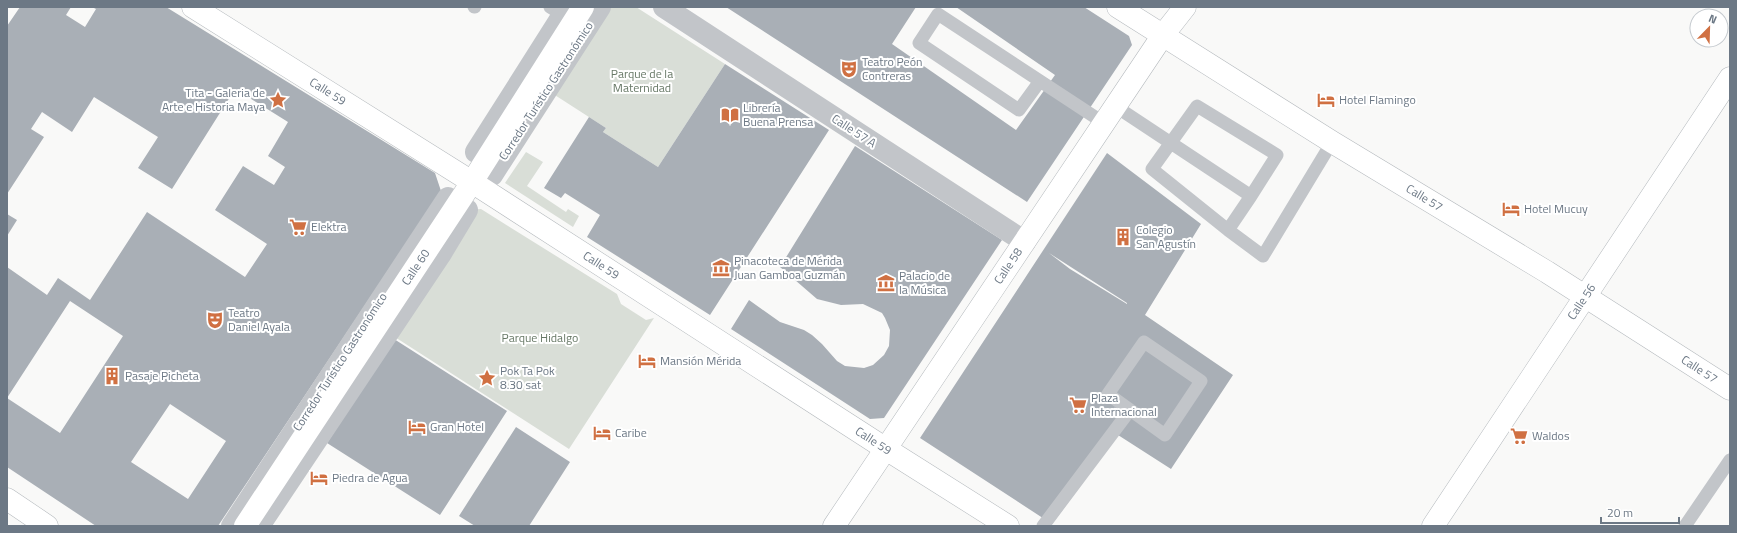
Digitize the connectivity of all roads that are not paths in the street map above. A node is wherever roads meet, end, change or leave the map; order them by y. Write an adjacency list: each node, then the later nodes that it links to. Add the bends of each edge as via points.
1 (193, 7): 14 (main road, Calle 59)
2 (600, 7): 14 (street, Corredor Turístico Gastronómico)
3 (664, 7): 19 (street, Calle 57 A)
4 (1118, 7): 7 (main road, Calle 57)
5 (1185, 7): 7 (main road, Calle 58)
6 (567, 12): 13 (street); 14 (main road, Calle 60)
7 (1163, 35): 10 (main road, Calle 58); 11 (main road, Calle 57)
8 (1730, 78): 20 (main road, Calle 56)
9 (1040, 80): 9 (lane, via 938,14 919,43 1019,110); 10 (lane)
10 (1110, 114): 12 (lane); 19 (main road, Calle 58)
11 (1332, 142): 18 (lane, via 1263,256); 20 (main road, Calle 57)
12 (1170, 143): 15 (lane); 15 (lane, via 1197,106 1276,155); 18 (lane, via 1152,169)
13 (476, 152)
14 (482, 178): 23 (main road, Calle 59); 29 (main road, Calle 60)
15 (1251, 196): 18 (lane)
16 (448, 198): 28 (street, Corredor Turístico Gastronómico)
17 (467, 210): 30 (street, Corredor Turístico Gastronómico)
18 (1228, 230)
19 (1025, 242): 23 (main road, Calle 58)
20 (1586, 296): 21 (main road, Calle 57); 26 (main road, Calle 56)
21 (1730, 390)
22 (1130, 410): 22 (lane, via 1108,394 1144,342 1201,381 1165,435); 33 (lane)
23 (886, 449): 31 (main road, Calle 58); 32 (main road, Calle 59)
24 (1730, 460): 34 (lane)
25 (7, 499): 27 (main road)
26 (1436, 525)
27 (47, 526)
28 (232, 526)
29 (245, 526)
30 (259, 526)
31 (834, 526)
32 (1008, 526)
33 (1043, 526)
34 (1685, 526)

